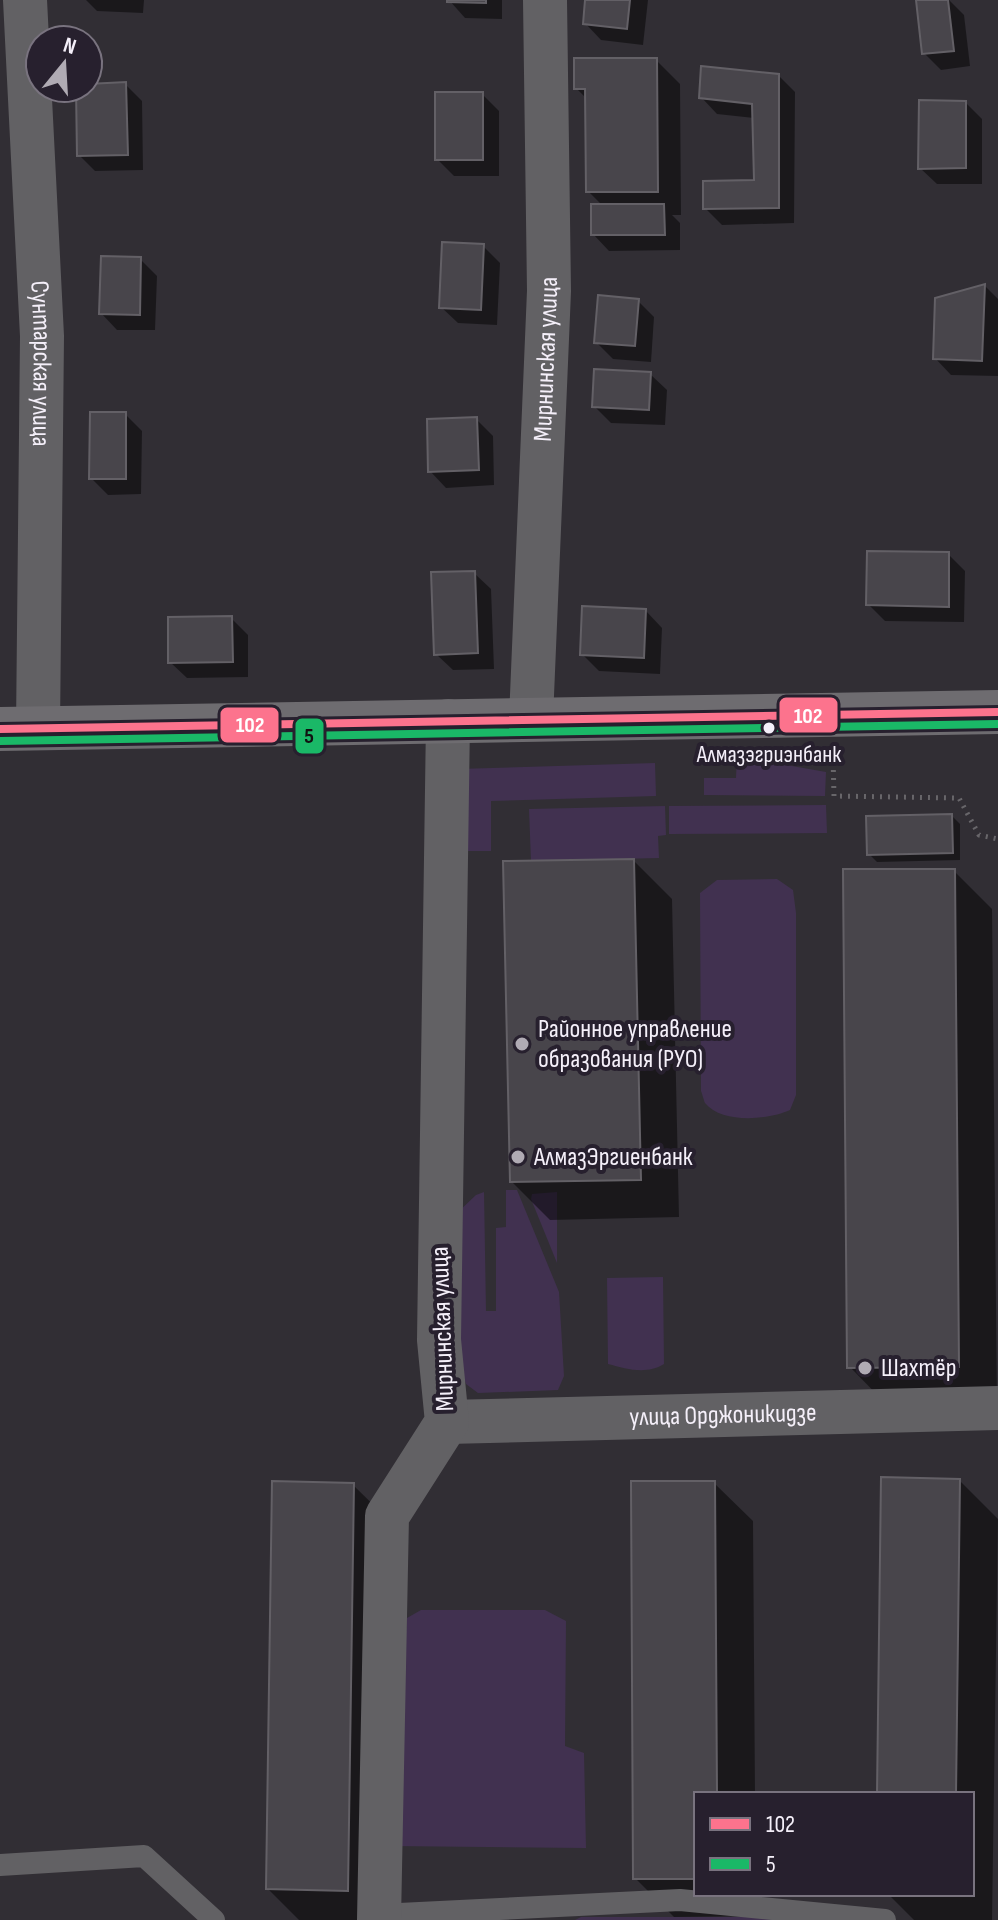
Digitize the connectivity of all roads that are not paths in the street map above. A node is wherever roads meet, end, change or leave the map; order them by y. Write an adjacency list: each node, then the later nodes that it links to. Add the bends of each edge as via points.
1 (25, 0): 6 (street, Сунтарская улица, via 42,336)
2 (545, 0): 4 (street, Мирнинская улица, via 549,291)
3 (998, 712): 4 (main road)
4 (531, 719): 5 (main road)
5 (448, 721): 6 (main road); 8 (street, Мирнинская улица, via 439,1340)
6 (19, 728)
7 (998, 1408): 8 (street, улица Орджоникидзе)
8 (447, 1422): 10 (street, Мирнинская улица, via 387,1516)
9 (0, 1865): 11 (lane, via 144,1856)
10 (379, 1918): 12 (lane, via 680,1900)
11 (214, 1920)
12 (885, 1920)

